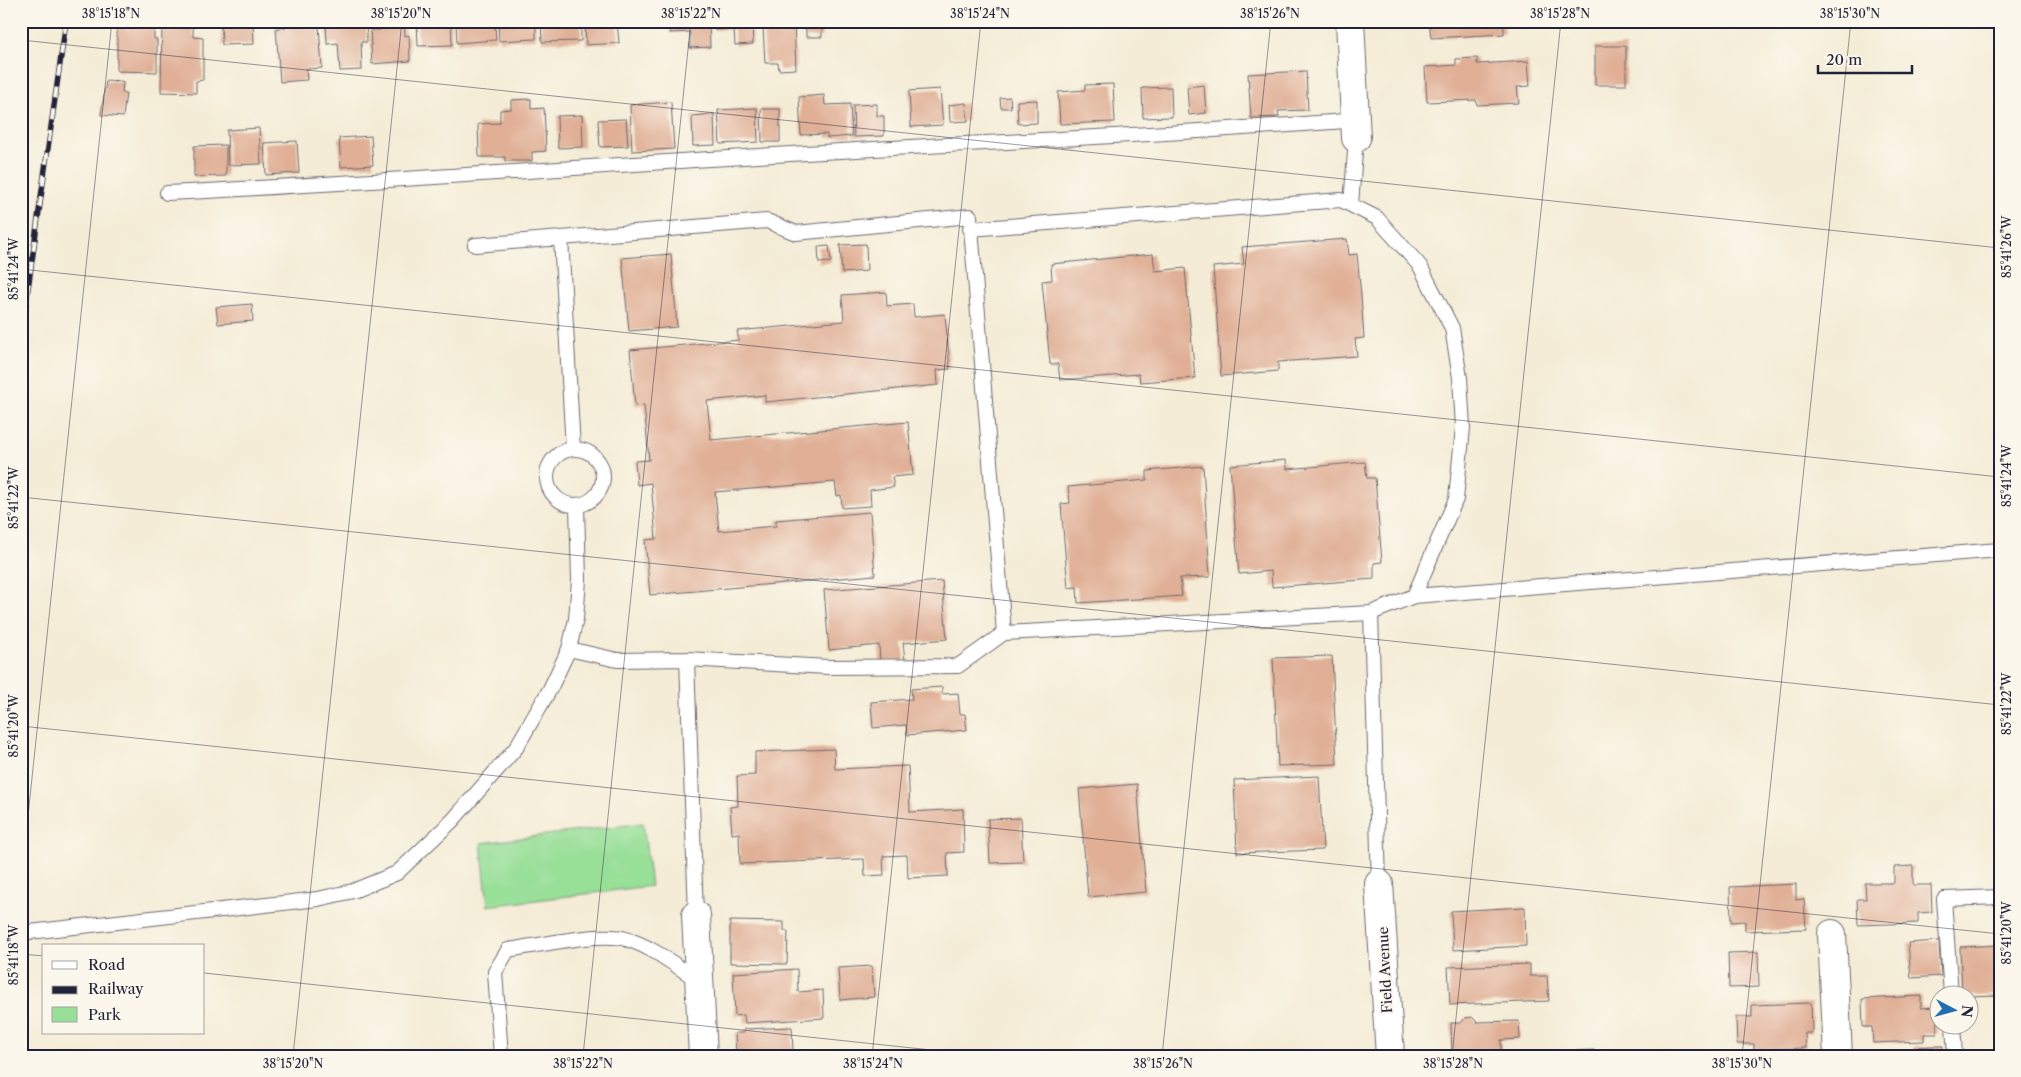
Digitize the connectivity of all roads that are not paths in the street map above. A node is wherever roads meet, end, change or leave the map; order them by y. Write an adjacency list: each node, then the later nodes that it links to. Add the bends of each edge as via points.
1 (1350, 21): 2 (street)
2 (1356, 129): 3 (lane, via 1244,129); 4 (lane)
3 (167, 193)
4 (1351, 205): 5 (lane, via 1341,200); 11 (lane, via 1377,218 1420,266 1452,328 1463,427 1456,499)
5 (970, 229): 6 (lane, via 970,216 796,233 767,221); 13 (lane)
6 (561, 238): 7 (lane); 8 (lane)
7 (475, 245)
8 (573, 449): 9 (lane, via 584,450 594,456 603,475 602,486 596,496); 9 (lane, via 553,459 547,479 549,490 556,499)
9 (577, 506): 14 (lane, via 579,580 576,619)
10 (2000, 550): 11 (lane)
11 (1414, 596): 12 (lane)
12 (1371, 613): 13 (lane); 16 (lane)
13 (1004, 634): 15 (lane, via 958,666 828,667)
14 (569, 650): 15 (lane, via 617,660); 19 (lane, via 516,748 454,820 397,873 353,891 318,899)
15 (687, 659): 18 (lane)
16 (1380, 884): 26 (street, Field Avenue)
17 (2000, 897): 22 (lane, via 1944,899)
18 (696, 915): 21 (street)
19 (21, 933)
20 (1832, 934): 27 (street)
21 (699, 981): 24 (lane, via 650,949 625,938 604,936 508,950 495,972); 25 (street)
22 (1949, 984)
23 (1953, 1034): 28 (lane)
24 (501, 1056)
25 (702, 1056)
26 (1390, 1056)
27 (1838, 1056)
28 (1954, 1056)

